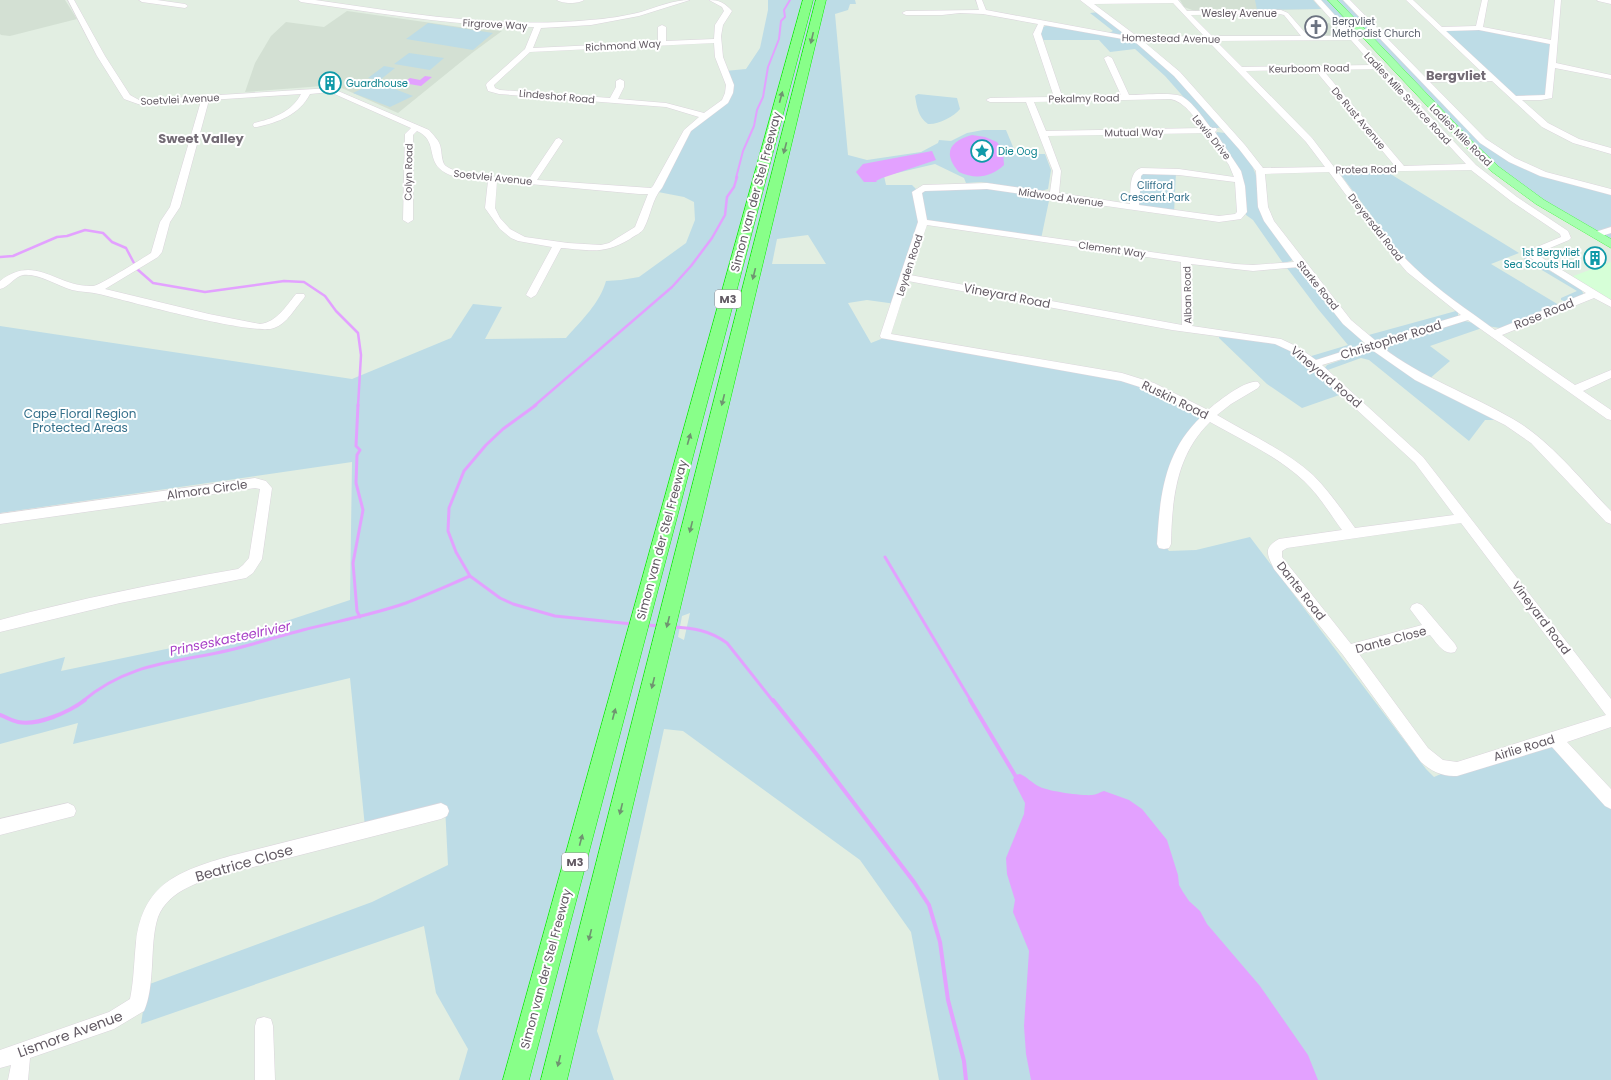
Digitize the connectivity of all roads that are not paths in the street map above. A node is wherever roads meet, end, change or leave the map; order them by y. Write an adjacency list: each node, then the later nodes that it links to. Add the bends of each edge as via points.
1 (72, 0): 50 (street, Soetvlei Avenue, via 101,56 130,100 143,103)
2 (142, 0): 22 (street)
3 (301, 0): 27 (street, Firgrove Way, via 466,23)
4 (560, 0): 5 (street)
5 (582, 0)
6 (687, 0): 27 (street, Firgrove Way, via 615,19)
7 (712, 0): 36 (street, via 728,11 719,25)
8 (808, 0): 128 (highway, Simon van der Stel Freeway / M3, one-way to 8)
9 (821, 0): 129 (highway, Simon van der Stel Freeway / M3, one-way to 129)
10 (979, 0): 23 (street)
11 (1174, 0): 20 (street); 25 (street, Dreyersdal Road)
12 (1317, 0): 32 (street, Ladies Mile Serivce Road)
13 (1332, 0): 33 (main road, Ladies Mile Road)
14 (1346, 0): 47 (street)
15 (1409, 0): 30 (street)
16 (1485, 0): 29 (street)
17 (1558, 0): 37 (street)
18 (1600, 0): 21 (street)
19 (1085, 1): 20 (street); 34 (street)
20 (1109, 1)
21 (1611, 2)
22 (185, 6)
23 (983, 12): 24 (street, Homestead Avenue); 26 (street, Homestead Avenue)
24 (906, 13)
25 (1185, 13): 31 (street, Wesley Avenue, via 1281,12 1286,14); 35 (street, Dreyersdal Road)
26 (1042, 23): 34 (street, Homestead Avenue); 54 (street, via 1037,34)
27 (538, 26): 39 (street, Lindeshof Road)
28 (662, 27): 38 (street)
29 (1479, 28): 30 (street); 37 (street)
30 (1440, 29): 46 (street)
31 (1306, 38): 32 (street, Homestead Avenue); 35 (street, Homestead Avenue)
32 (1351, 38): 33 (street, Homestead Avenue); 42 (street, Ladies Mile Serivce Road)
33 (1367, 38): 81 (main road, Ladies Mile Road, via 1466,142 1511,182)
34 (1136, 39): 35 (street, Homestead Avenue); 61 (street, via 1176,74)
35 (1210, 39): 44 (street, Dreyersdal Road)
36 (718, 41): 38 (street, Richmond Way); 58 (street, via 720,62 730,88 724,101)
37 (1554, 43): 41 (street)
38 (662, 44): 39 (street, Richmond Way)
39 (528, 50): 57 (street, Lindeshof Road, via 490,85 490,89 500,92)
40 (1108, 58): 51 (street)
41 (1553, 66): 45 (street); 53 (street, via 1549,96)
42 (1378, 67): 43 (street, Keurboom Road); 66 (street, Ladies Mile Serivce Road)
43 (1317, 68): 44 (street, Keurboom Road); 67 (street, De Rust Avenue)
44 (1240, 69): 68 (street, Dreyersdal Road, via 1309,140)
45 (1611, 77)
46 (1493, 79): 47 (street); 53 (street)
47 (1424, 80): 75 (street, via 1483,141 1496,150 1543,174)
48 (620, 82): 57 (street, via 620,88)
49 (307, 91): 50 (street, Soetvlei Avenue); 59 (street, via 303,100 285,116); 60 (street, Soetvlei Avenue, via 335,92)
50 (206, 98): 88 (street, via 175,207 165,222 157,252 149,260)
51 (1126, 98): 52 (street, Pekalmy Road); 54 (street, Pekalmy Road)
52 (1179, 98): 62 (street, Lewis Drive)
53 (1514, 98): 65 (street, via 1540,122 1556,132)
54 (1059, 99): 56 (street, Pekalmy Road)
55 (990, 100): 56 (street, Pekalmy Road)
56 (1030, 100): 63 (street)
57 (612, 101): 58 (street, Lindeshof Road, via 671,106)
58 (705, 116): 73 (street, via 685,134 660,184)
59 (257, 125)
60 (417, 127): 70 (street, Soetvlei Avenue, via 432,138 440,165 445,170); 78 (street, Colyn Road, via 409,134)
61 (1226, 129): 62 (street, Mutual Way); 69 (street)
62 (1208, 130): 63 (street, Mutual Way); 71 (street, Lewis Drive, via 1233,163)
63 (1043, 134): 76 (street, via 1056,171)
64 (559, 141): 72 (street)
65 (1611, 151)
66 (1473, 167): 67 (street, Protea Road); 89 (street, Ladies Mile Serivce Road, via 1514,199 1562,231 1566,238 1533,253 1537,259)
67 (1400, 168): 68 (street, Protea Road)
68 (1332, 169): 69 (street, Protea Road); 93 (street, Dreyersdal Road, via 1397,255 1411,270)
69 (1260, 171): 85 (street, Starke Road, via 1266,216)
70 (493, 178): 72 (street, Soetvlei Avenue); 82 (street, via 490,208 509,232 520,239)
71 (1239, 180): 77 (street, via 1179,172 1141,171 1137,173); 77 (street, Midwood Avenue, via 1242,212 1238,217 1212,218)
72 (532, 181): 73 (street, Soetvlei Avenue)
73 (653, 191): 82 (street, via 643,221 636,232 601,248)
74 (918, 191): 76 (street, Midwood Avenue, via 925,187 982,186); 79 (street, Leyden Road)
75 (1611, 192)
76 (1054, 196): 77 (street, Midwood Avenue)
77 (1134, 208)
78 (408, 220)
79 (923, 222): 84 (street, Clement Way); 86 (street, Leyden Road)
80 (1611, 230): 81 (street)
81 (1595, 235): 83 (main road, Ladies Mile Road)
82 (558, 244): 90 (street)
83 (1611, 244)
84 (1186, 260): 85 (street, Clement Way, via 1244,268); 94 (street, Alban Road)
85 (1301, 264): 97 (street, Starke Road, via 1347,322)
86 (905, 277): 94 (street, Vineyard Road); 96 (street, Leyden Road, via 884,335)
87 (0, 286): 88 (street, via 14,275 24,272 74,287)
88 (96, 290): 91 (street, via 260,327 278,322)
89 (1594, 294): 92 (street); 95 (street, Rose Road)
90 (531, 295)
91 (300, 296)
92 (1611, 304)
93 (1469, 316): 95 (street, Dreyersdal Road); 97 (street, Christopher Road)
94 (1187, 329): 98 (street, Vineyard Road, via 1280,342)
95 (1494, 334): 101 (street, Dreyersdal Road)
96 (886, 337): 102 (street, Ruskin Road, via 1128,378 1150,386)
97 (1372, 345): 98 (street, Christopher Road); 106 (street, Starke Road, via 1427,382 1490,412 1524,432 1544,448)
98 (1314, 364): 104 (street, Vineyard Road, via 1412,452)
99 (1611, 374): 101 (street)
100 (1254, 384): 102 (street, via 1223,403)
101 (1574, 390): 103 (street, Dreyersdal Road)
102 (1209, 416): 107 (street, Ruskin Road, via 1282,457 1298,469 1320,491); 108 (street, via 1189,440 1173,470 1169,483)
103 (1611, 416)
104 (1465, 518): 107 (street, Dante Road); 114 (street, Vineyard Road)
105 (0, 519): 110 (street, Almora Circle, via 255,483 266,488 255,559 248,569 240,574 160,588)
106 (1611, 519)
107 (1352, 534): 113 (street, Dante Road, via 1280,544 1275,548 1274,554)
108 (1164, 544)
109 (1417, 608): 111 (street, Dante Close)
110 (0, 626)
111 (1433, 628): 112 (street, Dante Close); 113 (street, Dante Close)
112 (1450, 648)
113 (1348, 651): 117 (street, Dante Road, via 1423,753)
114 (1611, 710)
115 (1611, 720): 116 (street, Airlie Road)
116 (1555, 739): 117 (street, Airlie Road, via 1457,769 1446,769); 118 (street)
117 (1437, 765)
118 (1611, 801)
119 (68, 810): 121 (street)
120 (441, 811): 122 (street, Beatrice Close, via 234,864 197,875 176,885 161,897 150,915 146,928 142,989)
121 (0, 826)
122 (138, 1005): 124 (street, Lismore Avenue, via 114,1020)
123 (264, 1026): 127 (street)
124 (22, 1051): 125 (street, Lismore Avenue); 126 (street)
125 (0, 1059)
126 (18, 1080)
127 (265, 1080)
128 (516, 1080)
129 (554, 1080)

